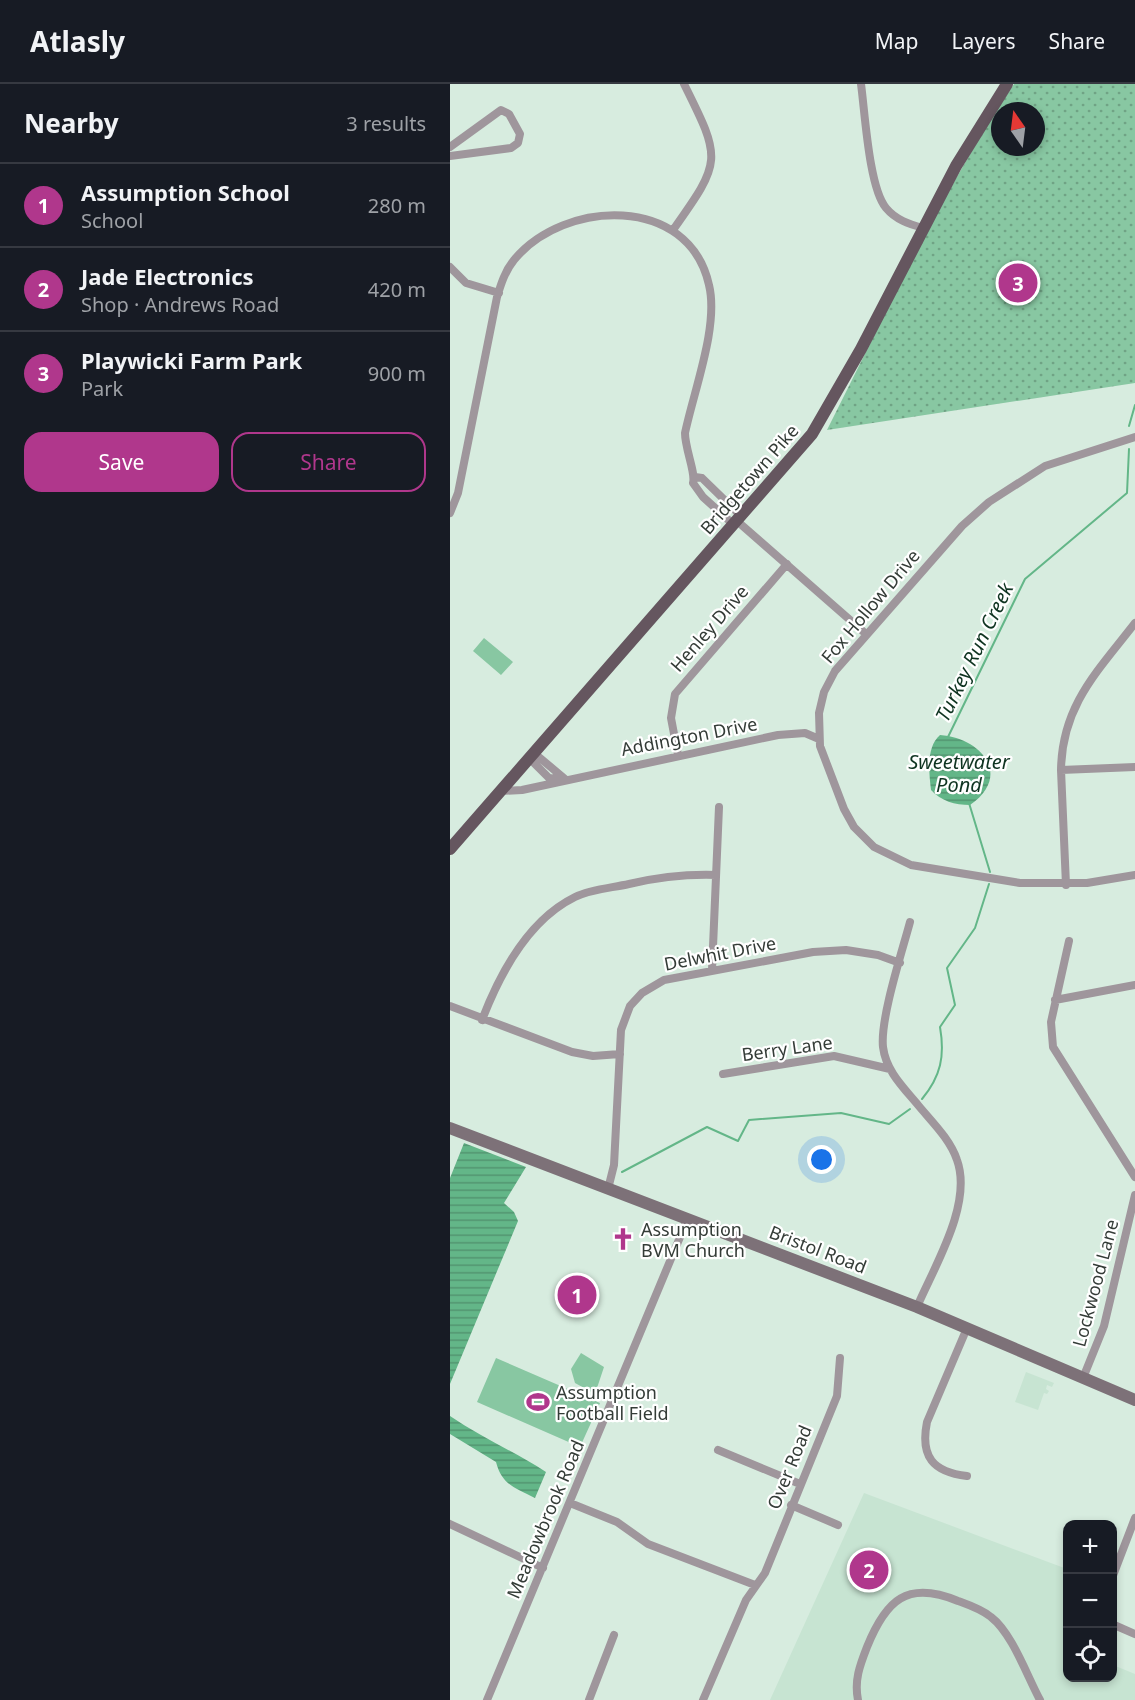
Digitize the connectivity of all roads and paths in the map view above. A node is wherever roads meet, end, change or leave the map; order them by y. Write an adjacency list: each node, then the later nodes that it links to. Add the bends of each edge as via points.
1 (684, 84): 7 (street, via 711,142 712,162 705,184)
2 (861, 84): 6 (street, via 875,182 882,201 900,220)
3 (1007, 84): 6 (main road, Bridgetown Pike)
4 (450, 147): 5 (street, via 501,110 508,112 520,134 518,143 511,148)
5 (450, 156)
6 (923, 228): 12 (main road, Bridgetown Pike, via 829,409)
7 (673, 230): 9 (street, via 650,219 621,215 555,229 518,256); 12 (street, via 701,263 712,298 709,330 686,433 686,453 695,477 693,483 700,494)
8 (450, 267): 9 (street, via 466,283)
9 (499, 293): 11 (street, via 458,493)
10 (1135, 437): 15 (street, Fox Hollow Drive, via 1046,466 989,502 962,526)
11 (450, 513)
12 (737, 521): 13 (street); 18 (main road, Bridgetown Pike)
13 (787, 564): 15 (street); 17 (street, Henley Drive, via 675,694 671,718)
14 (1135, 623): 20 (street, via 1078,698 1064,737)
15 (866, 634): 16 (street, Fox Hollow Drive, via 829,681 819,713)
16 (819, 739): 17 (street, Addington Drive, via 805,733 788,734); 27 (street, Fox Hollow Drive, via 850,822 886,855 927,868 1020,883)
17 (678, 755): 21 (street, Addington Drive)
18 (531, 756): 21 (street, via 549,778); 22 (main road, Bridgetown Pike)
19 (1135, 767): 20 (street)
20 (1061, 770): 27 (street)
21 (565, 779): 22 (street, Addington Drive)
22 (500, 791): 24 (main road, Bridgetown Pike)
23 (718, 807): 25 (street)
24 (450, 849)
25 (716, 875): 31 (street); 35 (street, via 668,875 589,892 560,906 505,968)
26 (1135, 876): 27 (street, Fox Hollow Drive)
27 (1066, 885)
28 (910, 922): 30 (street)
29 (1069, 941): 33 (street)
30 (900, 963): 31 (street, Delwhit Drive, via 868,953 835,950); 37 (street, via 884,1028 883,1047)
31 (712, 970): 36 (street, Delwhit Drive, via 664,980 642,993 623,1022)
32 (1135, 985): 33 (street)
33 (1055, 1000): 40 (street, via 1050,1030 1056,1054)
34 (450, 1006): 35 (street)
35 (482, 1020): 36 (street, via 579,1054)
36 (620, 1054): 41 (street, Delwhit Drive, via 614,1165)
37 (890, 1069): 38 (street, Berry Lane, via 834,1056); 44 (street, via 943,1134 961,1174 956,1215)
38 (723, 1074)
39 (450, 1128): 41 (main road, Bristol Road)
40 (1135, 1177)
41 (608, 1189): 43 (main road, Bristol Road)
42 (1135, 1195): 47 (street, Lockwood Lane, via 1104,1326)
43 (688, 1218): 44 (main road, Bristol Road); 52 (street, Meadowbrook Road)
44 (917, 1307): 45 (main road, Bristol Road)
45 (967, 1328): 47 (main road, Bristol Road); 50 (street, via 924,1436 936,1467)
46 (840, 1358): 51 (street, Over Road, via 837,1396)
47 (1083, 1378): 48 (main road, Bristol Road)
48 (1135, 1400)
49 (718, 1450): 51 (street)
50 (967, 1476)
51 (800, 1484): 53 (street, Over Road)
52 (570, 1503): 57 (street, Meadowbrook Road); 59 (street, via 617,1522 648,1544)
53 (791, 1505): 56 (street); 59 (street, Over Road, via 765,1573)
54 (1135, 1518): 58 (street)
55 (450, 1524): 57 (street)
56 (838, 1525)
57 (543, 1568): 63 (street, Meadowbrook Road)
58 (1114, 1574)
59 (756, 1585): 65 (street, Over Road)
60 (1117, 1626): 61 (street)
61 (1135, 1634)
62 (614, 1635): 64 (street)
63 (487, 1700)
64 (589, 1700)
65 (703, 1700)
66 (858, 1700): 67 (street, via 858,1670 877,1622 894,1602 921,1592 940,1593 993,1618)
67 (1040, 1700)

